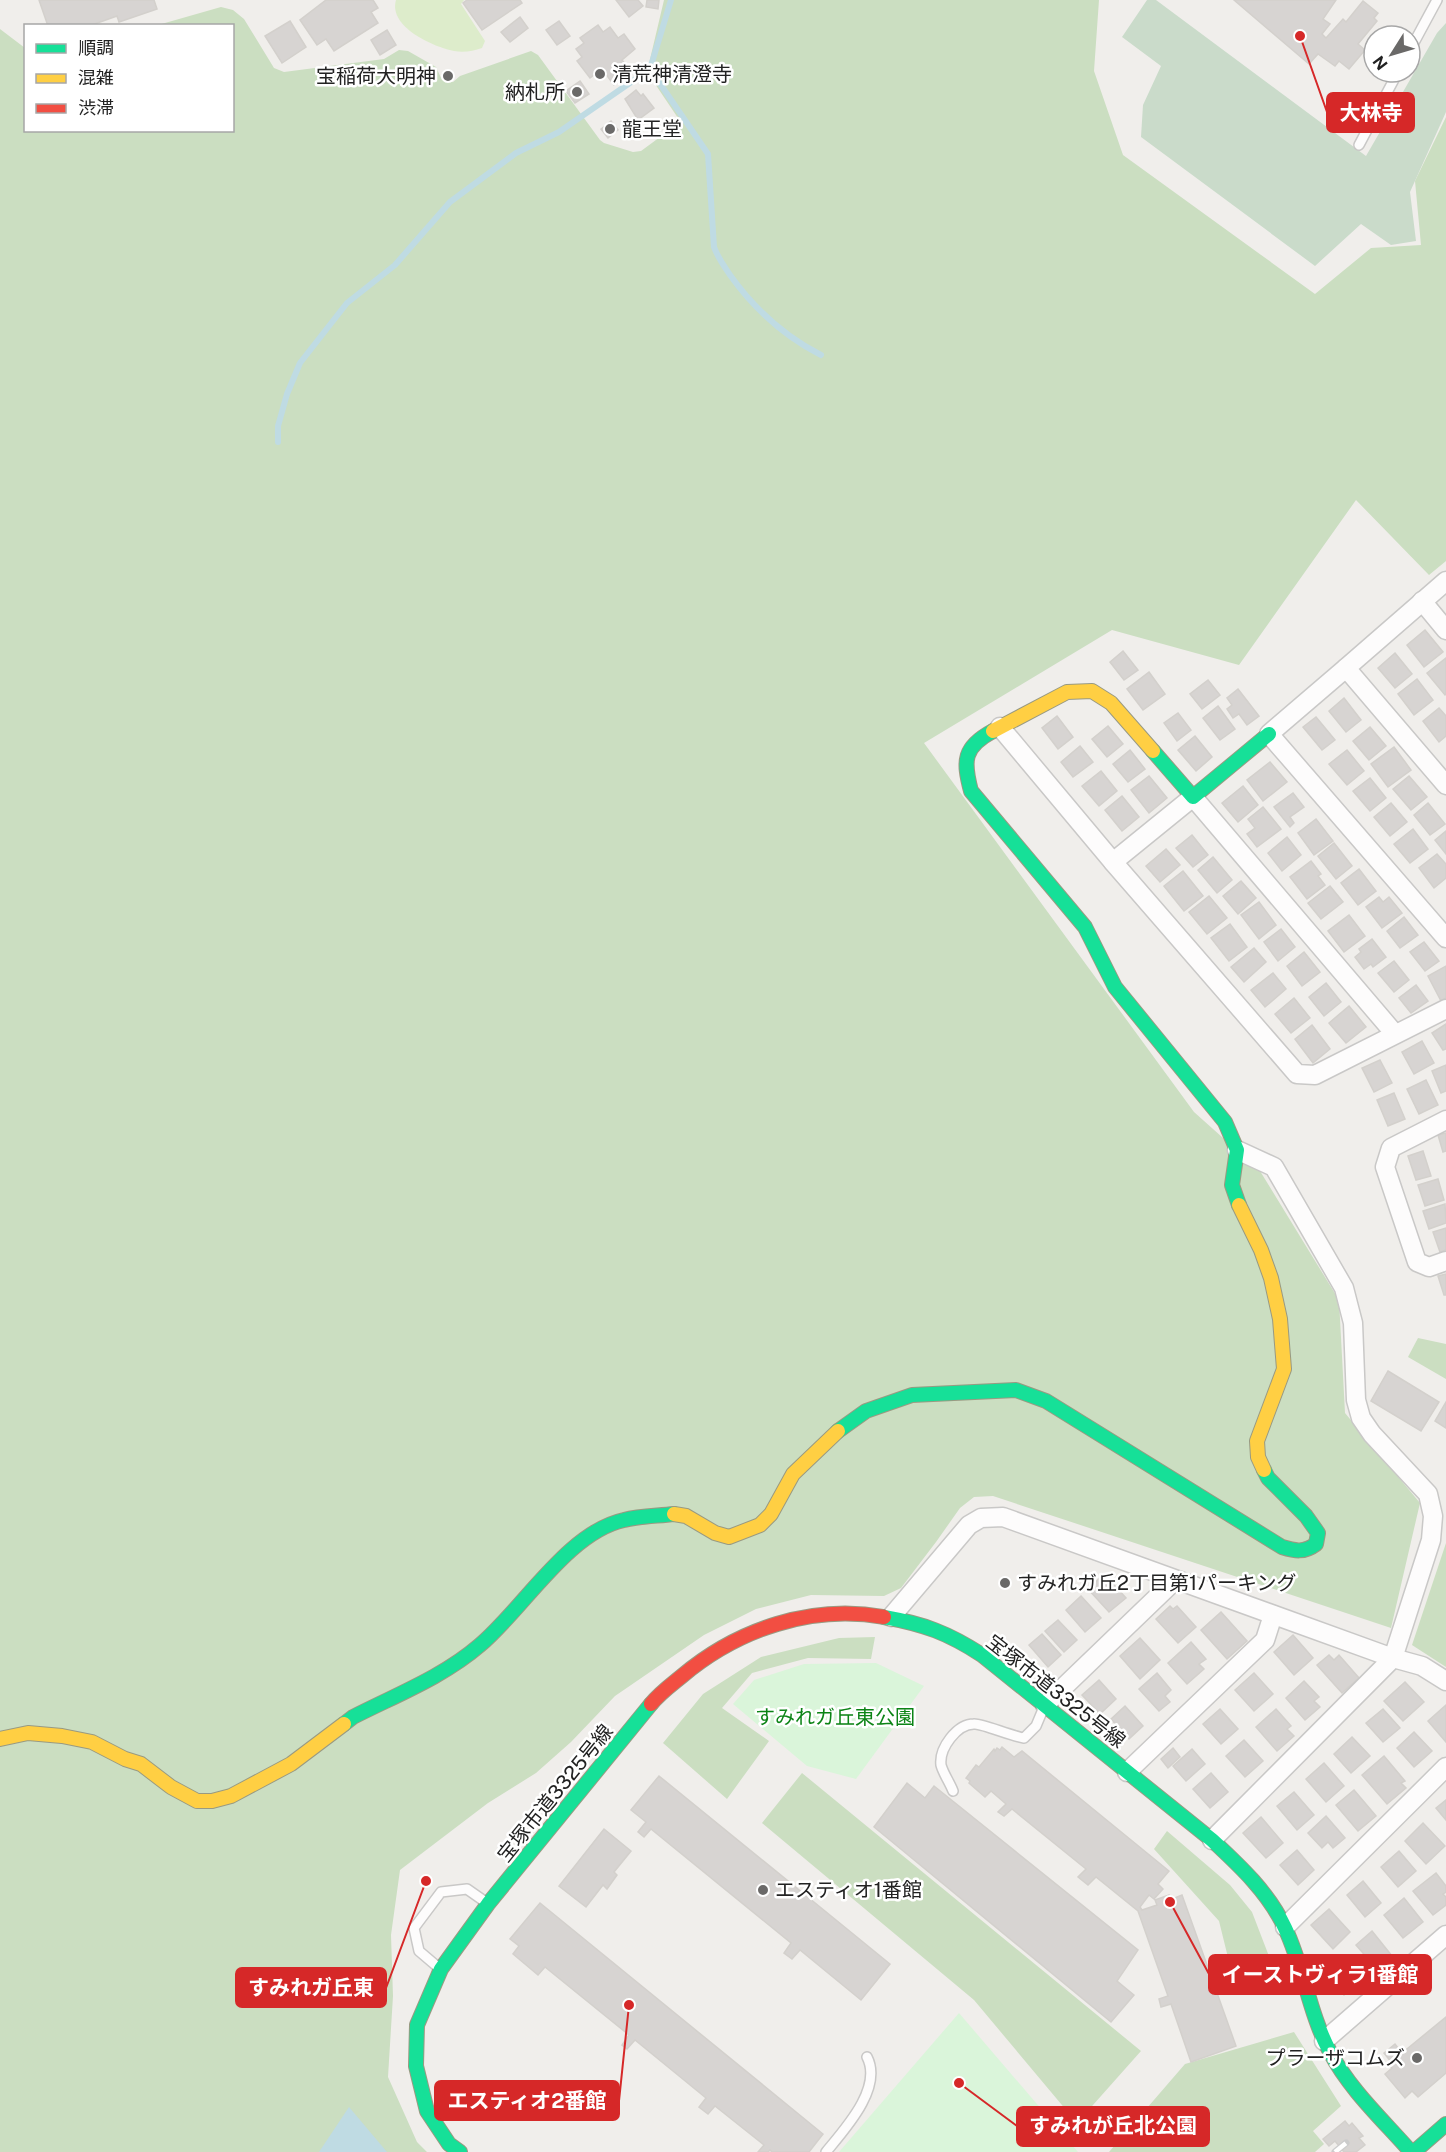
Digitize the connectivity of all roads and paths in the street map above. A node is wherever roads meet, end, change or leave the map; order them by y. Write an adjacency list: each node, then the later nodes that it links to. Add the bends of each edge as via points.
1 (1437, 0): 2 (lane)
2 (1422, 28)
3 (1392, 84): 4 (lane)
4 (1359, 145)
5 (1446, 581): 6 (street)
6 (1422, 601): 7 (street); 8 (street)
7 (1446, 630)
8 (1346, 668): 10 (street); 11 (street)
9 (1000, 727): 12 (street, via 1067,692 1092,690 1111,703); 13 (street); 18 (street, via 970,747 964,765 971,791 1085,927 1115,987 1225,1122)
10 (1269, 734): 12 (street); 14 (street)
11 (1446, 785)
12 (1193, 798): 13 (street); 16 (street)
13 (1113, 862): 16 (street, via 1297,1074 1315,1075)
14 (1446, 938)
15 (1446, 1009): 16 (street)
16 (1395, 1034)
17 (1446, 1120): 19 (street, via 1391,1148 1385,1167 1417,1262 1428,1267)
18 (1237, 1150): 23 (street, via 1274,1167 1344,1288 1353,1323 1356,1400 1361,1418 1428,1494 1433,1516 1431,1540); 26 (street, via 1232,1185 1271,1278 1280,1319 1284,1369 1257,1441 1258,1457 1268,1478 1318,1533 1316,1544 1308,1551 1282,1547 1046,1401 1016,1390 912,1395 866,1412 844,1426 793,1474 771,1514 747,1532 729,1537 676,1514 624,1520 586,1538 464,1658 353,1717 291,1764 231,1796 197,1801 141,1764 92,1742 28,1733)
19 (1446, 1261)
20 (1175, 1580): 21 (street); 22 (street, via 1003,1517 981,1518 969,1525); 25 (street)
21 (1273, 1615): 23 (street); 28 (street, via 1265,1640)
22 (891, 1617): 25 (street, 宝塚市道3325号線, via 930,1626 959,1642 991,1661); 31 (street, 宝塚市道3325号線, via 848,1613 786,1620 755,1631 708,1656 658,1696)
23 (1393, 1658): 24 (street, via 1422,1666); 30 (street)
24 (1446, 1682)
25 (1045, 1705): 28 (street, 宝塚市道3325号線); 29 (lane, via 1036,1726 1024,1738 974,1724 958,1729 942,1751 941,1765)
26 (0, 1739)
27 (1446, 1767): 32 (street)
28 (1127, 1772): 30 (street, 宝塚市道3325号線)
29 (953, 1791)
30 (1212, 1840): 32 (street, 宝塚市道3325号線, via 1266,1896)
31 (488, 1905): 34 (street, 宝塚市道3325号線); 34 (lane, via 468,1889 441,1892 414,1928 419,1951)
32 (1285, 1927): 35 (street, 宝塚市道3325号線)
33 (1446, 1935): 35 (street)
34 (441, 1969): 38 (street, 宝塚市道3325号線, via 417,2025 416,2066 427,2111 449,2144)
35 (1324, 2041): 40 (street, 宝塚市道3325号線, via 1348,2079)
36 (867, 2057): 39 (lane, via 872,2066 864,2097 854,2118)
37 (1446, 2124): 40 (street, 宝塚市道3325号線)
38 (460, 2152)
39 (826, 2152)
40 (1412, 2152)

